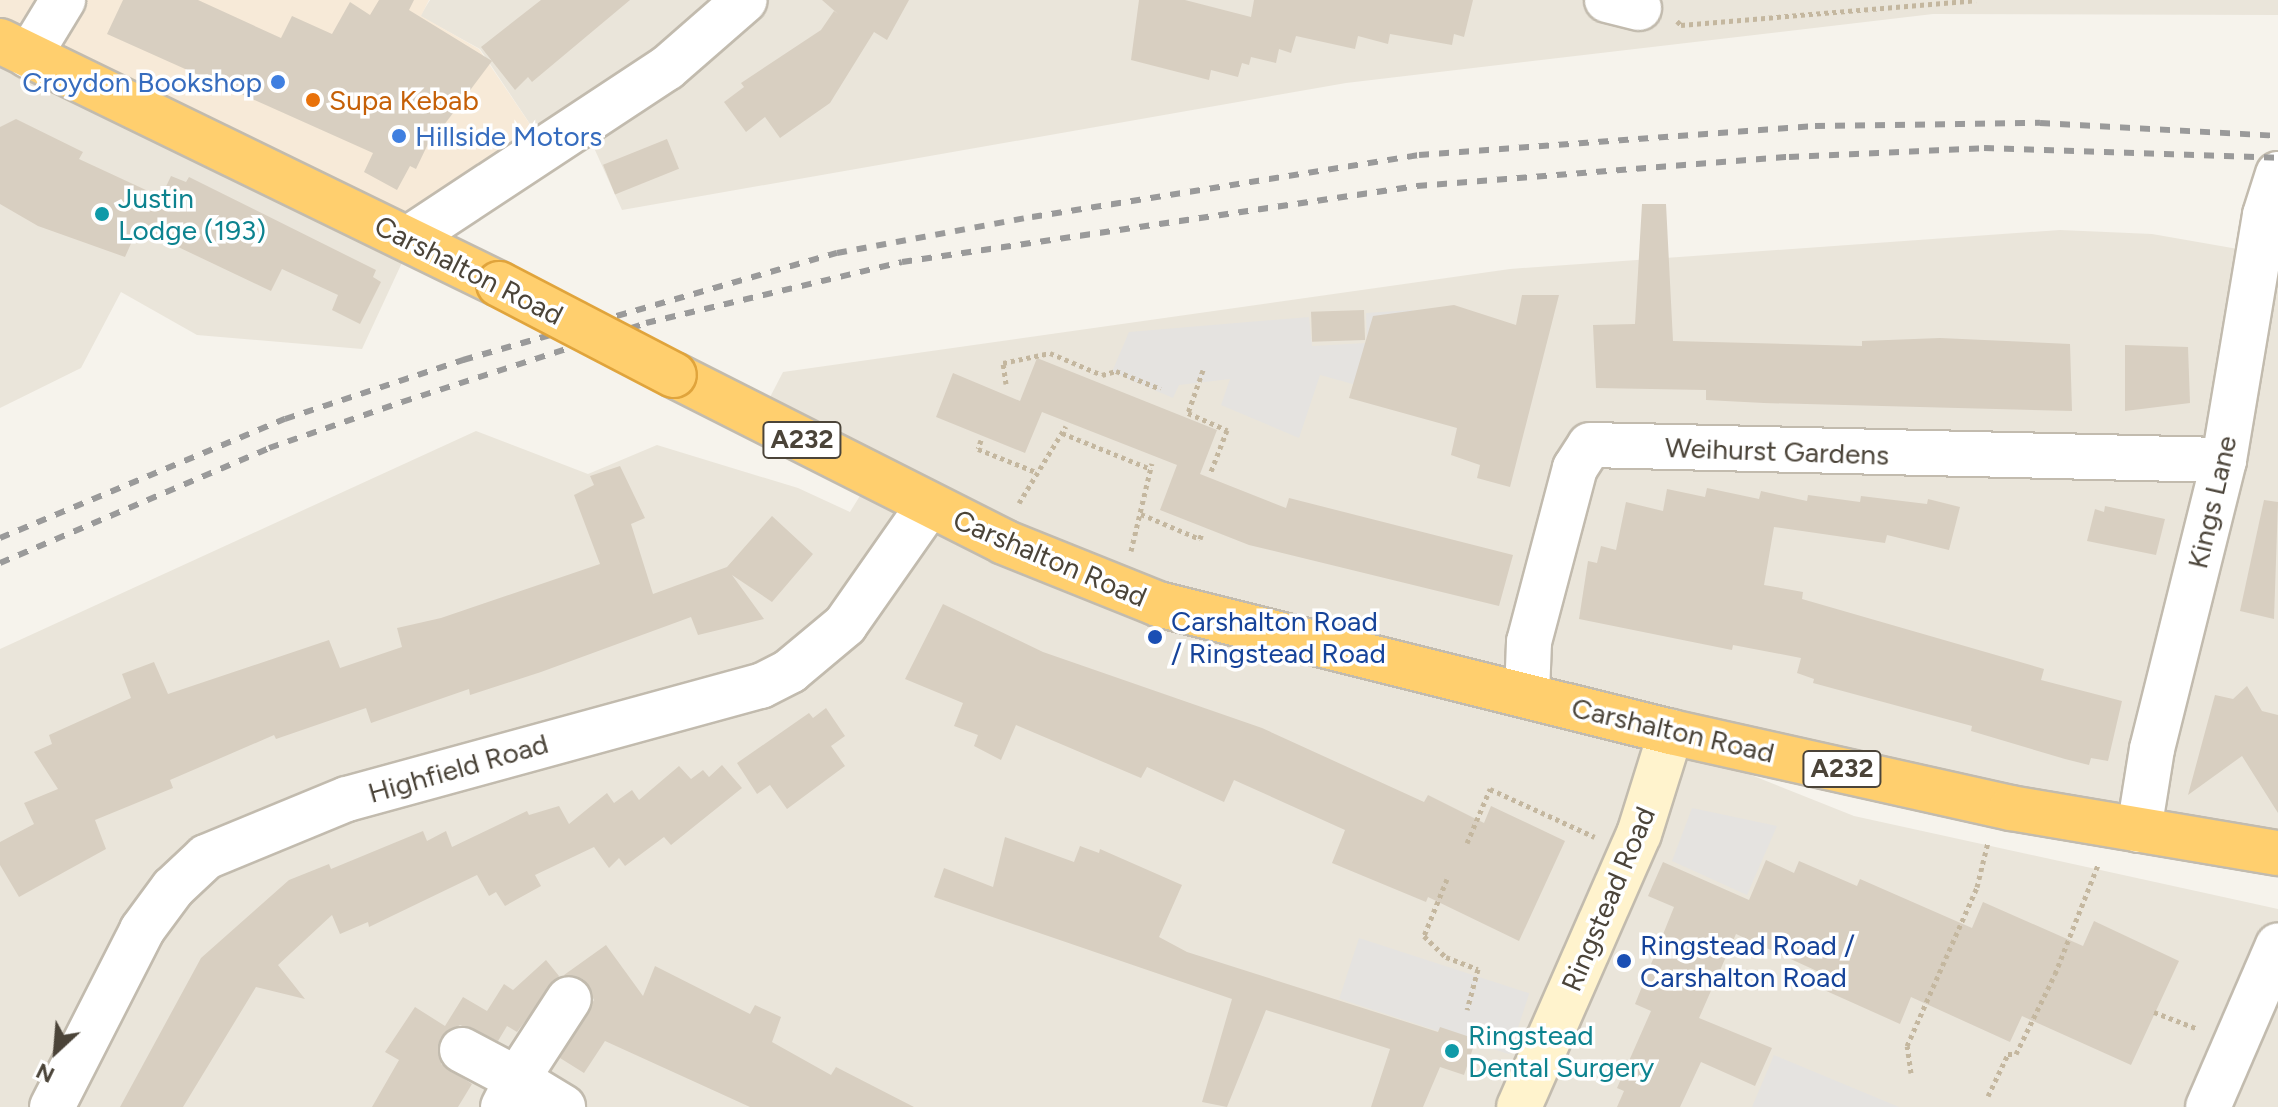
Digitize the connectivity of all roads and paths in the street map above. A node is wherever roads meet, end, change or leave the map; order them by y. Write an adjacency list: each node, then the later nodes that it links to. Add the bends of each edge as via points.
1 (63, 0): 5 (street)
2 (745, 0): 7 (street, via 667,68)
3 (1976, 0): 4 (path, via 1681,25)
4 (1640, 8)
5 (14, 49): 7 (highway, Carshalton Road / A232)
6 (2278, 174): 14 (street, Kings Lane, via 2265,215)
7 (409, 238): 17 (highway, Carshalton Road / A232, bridge)
8 (1203, 370): 16 (path, via 1188,413 1227,430)
9 (1006, 384): 10 (path, via 1003,363 1050,353 1102,375 1116,371)
10 (1161, 389)
11 (1066, 426): 12 (path)
12 (1062, 433): 15 (path); 18 (path, via 1152,466)
13 (981, 440): 15 (path, via 978,449)
14 (2224, 460): 22 (street, Weihurst Gardens, via 1590,445 1575,468 1529,642); 24 (street, Kings Lane, via 2152,749)
15 (1036, 472): 20 (path)
16 (1210, 474)
17 (929, 505): 20 (highway, Carshalton Road / A232); 38 (street, Highfield Road, via 845,625 790,671 761,686 347,799 206,857 173,888 142,930)
18 (1141, 514): 19 (path, via 1200,539); 21 (path)
19 (1202, 532)
20 (1004, 542): 21 (highway, Carshalton Road / A232)
21 (1117, 590): 22 (highway, Carshalton Road / A232, via 1253,632)
22 (1527, 694): 23 (highway, Carshalton Road / A232)
23 (1671, 732): 24 (highway, Carshalton Road / A232, via 2011,808); 27 (street, Ringstead Road)
24 (2139, 830): 29 (highway, Carshalton Road / A232)
25 (1998, 836): 35 (path, via 1989,835 1977,887 1907,1046)
26 (1467, 843): 27 (path, via 1490,789)
27 (1631, 853): 40 (street, Ringstead Road)
28 (2102, 853): 37 (path, via 2055,974 2016,1054 2008,1054)
29 (2278, 853)
30 (1447, 879): 33 (path, via 1424,936 1446,957 1478,969)
31 (2278, 945): 41 (street)
32 (569, 999): 36 (street)
33 (1467, 1010)
34 (462, 1050): 36 (street)
35 (1911, 1073)
36 (510, 1093): 39 (street)
37 (1988, 1096)
38 (52, 1107)
39 (563, 1107)
40 (1519, 1107)
41 (2208, 1107)

